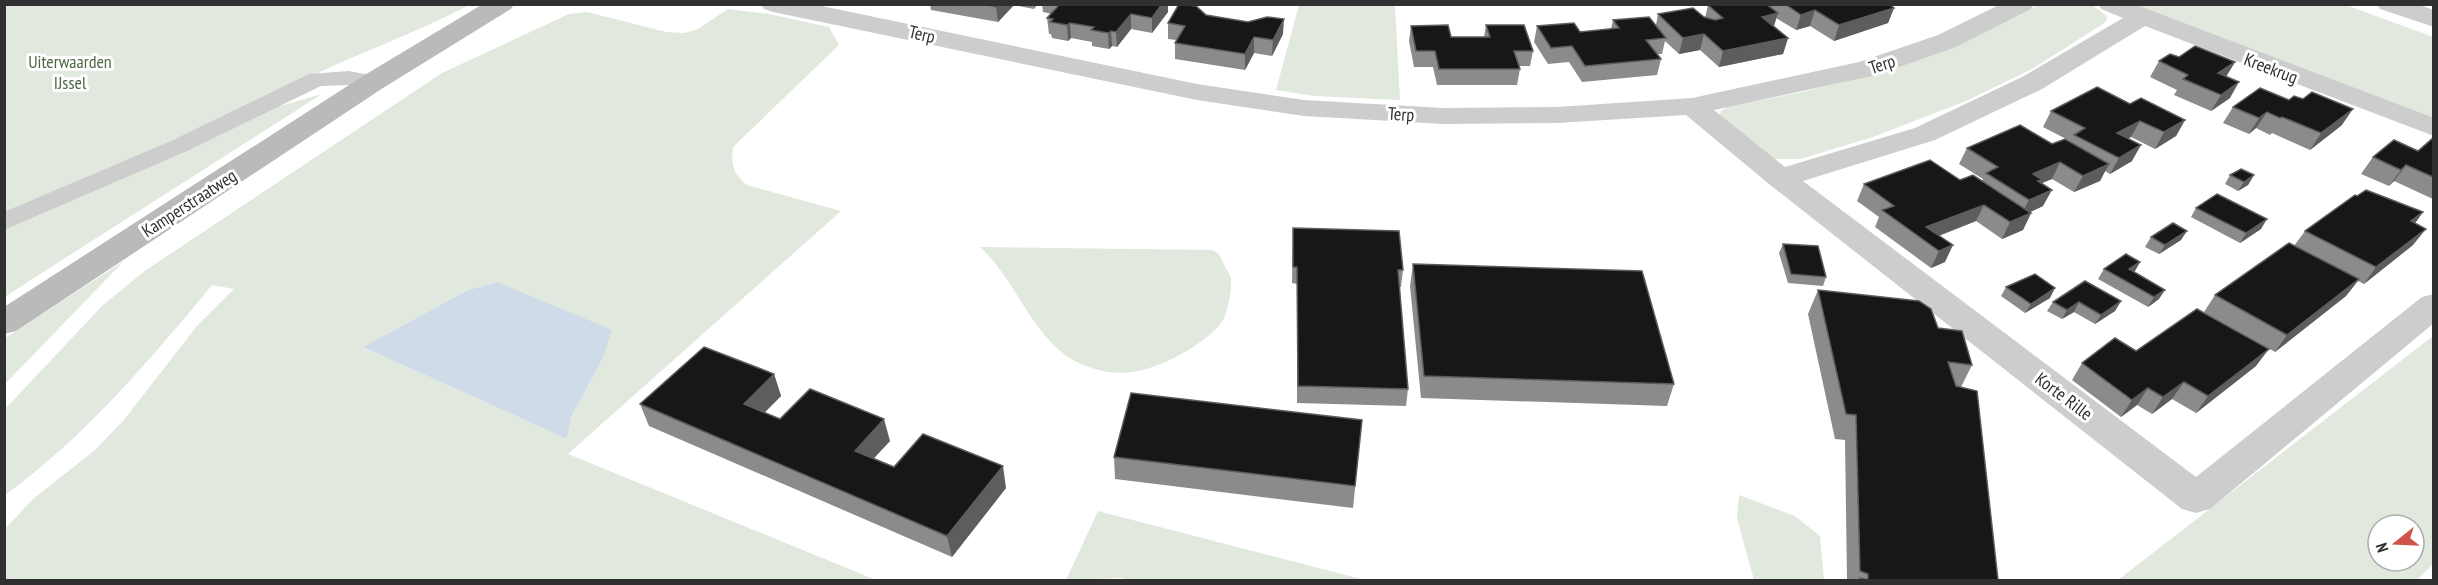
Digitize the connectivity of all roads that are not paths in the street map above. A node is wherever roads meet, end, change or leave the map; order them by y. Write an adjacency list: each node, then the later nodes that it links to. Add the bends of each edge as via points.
1 (502, 4): 8 (main road, Kamperstraatweg)
2 (773, 4): 9 (street, Terp, via 1197,92 1304,108 1444,116 1557,115)
3 (2022, 4): 9 (street, Terp, via 1947,41 1866,69)
4 (2110, 4): 6 (street, Kreekrug)
5 (2389, 4): 7 (street)
6 (2141, 18): 10 (street, Kreekrug); 11 (street, via 2031,83 1925,134)
7 (2433, 19)
8 (373, 82): 12 (lane, via 317,79 179,146); 14 (main road, Kamperstraatweg)
9 (1692, 106): 11 (street, Korte Rille)
10 (2433, 128)
11 (1779, 178): 13 (street, Korte Rille, via 2196,498)
12 (4, 222)
13 (2433, 305)
14 (4, 323)

